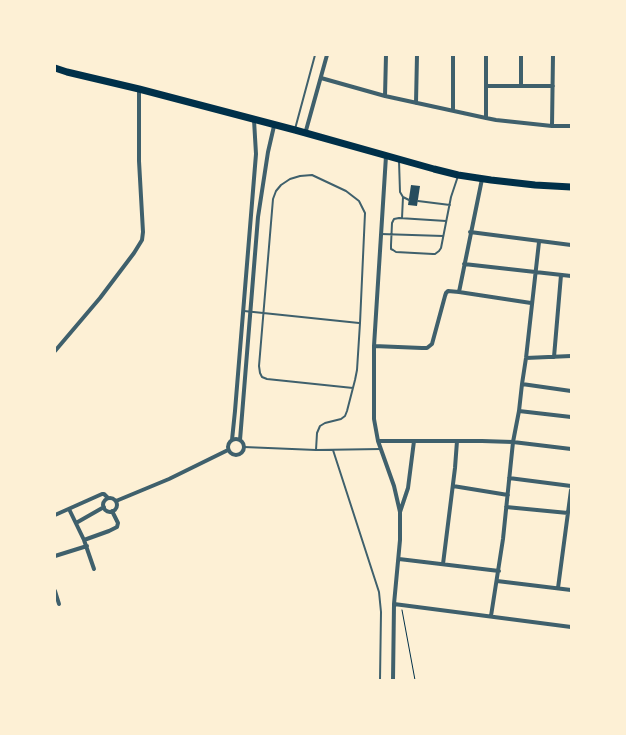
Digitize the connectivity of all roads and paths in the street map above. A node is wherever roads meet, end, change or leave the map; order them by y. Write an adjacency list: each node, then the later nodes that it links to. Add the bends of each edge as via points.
1 (315, 55): 23 (lane)
2 (327, 55): 10 (street)
3 (386, 55): 15 (street)
4 (417, 55): 16 (street)
5 (453, 55): 17 (street)
6 (486, 55): 11 (street)
7 (521, 55): 12 (street)
8 (553, 55): 13 (street)
9 (55, 68): 14 (main road)
10 (321, 78): 15 (street); 24 (street)
11 (486, 86): 12 (street); 18 (street)
12 (521, 86): 13 (street)
13 (553, 86): 21 (street)
14 (138, 89): 19 (main road); 53 (street, via 142,240 100,298)
15 (385, 96): 16 (street)
16 (416, 103): 17 (street)
17 (453, 110): 18 (street)
18 (486, 118): 21 (street)
19 (254, 120): 20 (main road); 48 (street, via 256,154)
20 (274, 126): 23 (main road); 49 (street, via 258,217)
21 (552, 126): 22 (street)
22 (571, 126)
23 (295, 130): 24 (main road)
24 (305, 134): 25 (main road)
25 (386, 156): 26 (main road); 37 (street)
26 (399, 160): 27 (main road); 30 (lane, via 399,189)
27 (458, 175): 28 (main road); 33 (lane)
28 (482, 179): 29 (main road); 36 (street)
29 (571, 187)
30 (403, 197): 31 (lane); 34 (lane)
31 (409, 200)
32 (418, 201): 33 (lane)
33 (450, 205): 35 (lane)
34 (402, 218): 35 (lane); 38 (lane, via 393,221)
35 (446, 221): 39 (lane)
36 (470, 232): 40 (street); 42 (street)
37 (381, 234): 38 (lane); 52 (street)
38 (391, 234): 39 (lane); 39 (lane, via 391,247 394,251 433,254 440,250)
39 (443, 236)
40 (539, 242): 41 (street); 43 (street)
41 (571, 245)
42 (464, 264): 43 (street); 46 (street)
43 (536, 273): 44 (street); 47 (street)
44 (561, 275): 45 (street); 55 (street)
45 (571, 276)
46 (459, 292): 47 (street); 52 (street, via 446,293 432,344 427,348)
47 (531, 304): 56 (street)
48 (243, 310): 49 (lane); 62 (street)
49 (251, 312): 50 (lane); 63 (street)
50 (264, 313): 51 (lane); 51 (lane, via 273,199 281,185 290,179 312,175 346,191 359,201 365,213); 58 (lane, via 259,366 262,377)
51 (360, 323): 58 (lane, via 357,370)
52 (374, 346): 64 (street, via 374,419)
53 (55, 351)
54 (571, 356): 55 (street)
55 (554, 357): 56 (street)
56 (526, 358): 57 (street)
57 (522, 384): 59 (street); 60 (street)
58 (353, 388): 72 (lane, via 346,416 320,426)
59 (571, 391)
60 (519, 411): 61 (street); 67 (street)
61 (571, 417)
62 (232, 440): 63 (street); 71 (street, via 228,444)
63 (240, 440): 68 (street)
64 (378, 441): 65 (street); 69 (street)
65 (414, 441): 66 (street); 85 (street, via 408,488)
66 (458, 441): 67 (street); 75 (street)
67 (513, 442): 70 (street); 74 (street)
68 (244, 447): 71 (street, via 237,455); 72 (lane)
69 (381, 449): 73 (lane); 85 (street)
70 (571, 449)
71 (228, 450): 80 (street)
72 (316, 450): 73 (lane)
73 (332, 450): 105 (lane, via 379,592)
74 (509, 478): 76 (street); 78 (street)
75 (453, 486): 78 (street); 93 (street)
76 (571, 486)
77 (571, 490): 86 (street)
78 (508, 495): 82 (street)
79 (108, 498): 80 (street); 81 (street, via 104,502); 83 (street, via 102,494)
80 (116, 501): 84 (street, via 116,508)
81 (104, 507): 84 (street); 88 (street)
82 (506, 507): 86 (street); 95 (street)
83 (69, 508): 87 (street); 88 (street)
84 (112, 511): 89 (street, via 118,523 117,527)
85 (400, 512): 92 (street)
86 (568, 512): 97 (street)
87 (55, 515)
88 (76, 523): 89 (street)
89 (84, 540): 90 (street)
90 (86, 546): 91 (street); 94 (street)
91 (55, 556)
92 (399, 559): 93 (street); 101 (street)
93 (443, 564): 95 (street)
94 (94, 569)
95 (499, 571): 96 (street)
96 (497, 581): 97 (street); 103 (street)
97 (558, 588): 98 (street)
98 (571, 590)
99 (55, 592): 100 (street)
100 (59, 604)
101 (394, 604): 102 (street); 106 (street)
102 (401, 605): 103 (street); 107 (path)
103 (491, 616): 104 (street)
104 (571, 627)
105 (380, 680)
106 (392, 680)
107 (415, 680)

